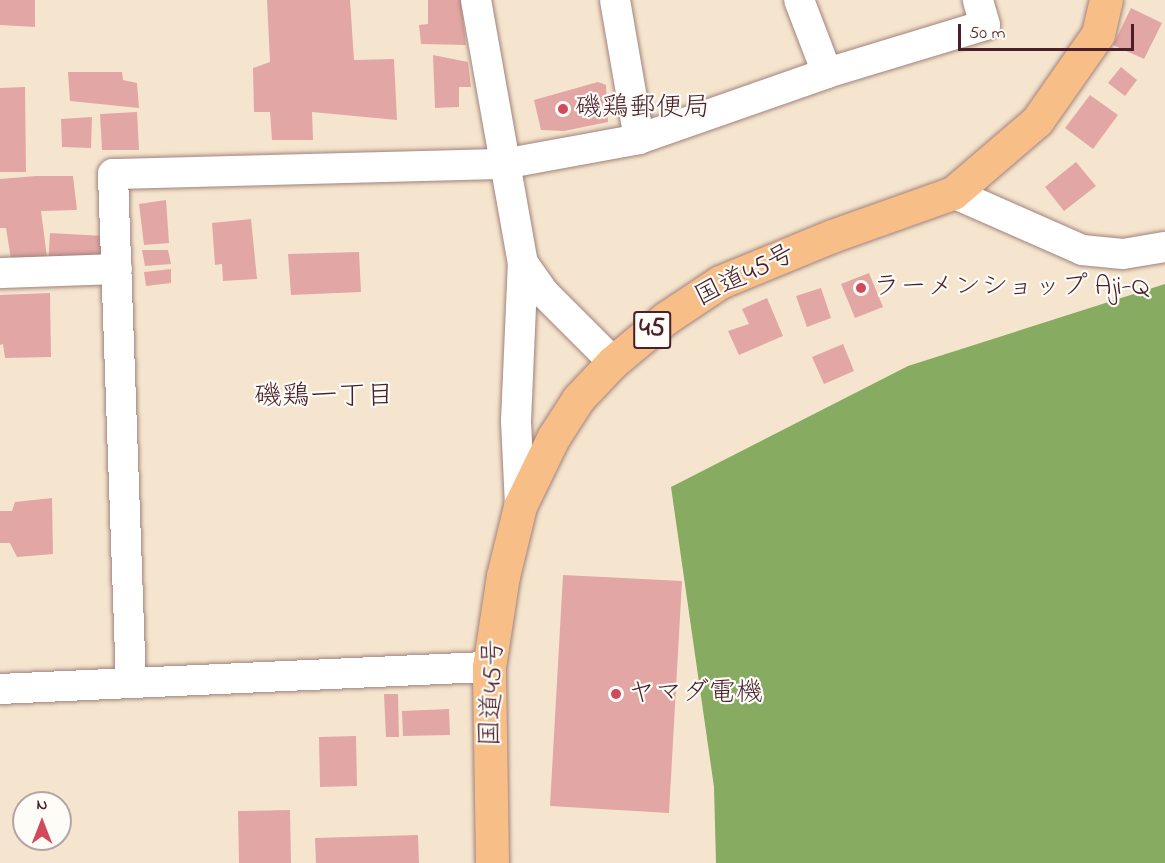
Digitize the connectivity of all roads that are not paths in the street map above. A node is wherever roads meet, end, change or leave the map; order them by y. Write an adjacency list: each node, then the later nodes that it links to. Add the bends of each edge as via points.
1 (476, 0): 8 (street)
2 (615, 0): 7 (street)
3 (799, 0): 6 (street)
4 (978, 0): 6 (street, via 985,25)
5 (1106, 0): 9 (highway, 国道45号 / 45, via 1098,34 1037,121)
6 (827, 73): 7 (street)
7 (639, 139): 8 (street)
8 (503, 164): 11 (street); 12 (street, via 113,174)
9 (953, 193): 10 (street, via 1082,250 1123,254); 14 (highway, 国道45号 / 45, via 832,236 720,282 666,318)
10 (1165, 247)
11 (523, 263): 14 (street, via 544,293); 15 (street, via 516,421)
12 (117, 269): 13 (street); 17 (street)
13 (0, 273)
14 (613, 362): 15 (highway, 国道45号 / 45, via 578,399 553,438)
15 (520, 506): 16 (highway, 国道45号 / 45, via 503,576)
16 (489, 667): 17 (street); 19 (highway, 国道45号 / 45)
17 (131, 683): 18 (street)
18 (0, 689)
19 (492, 863)

